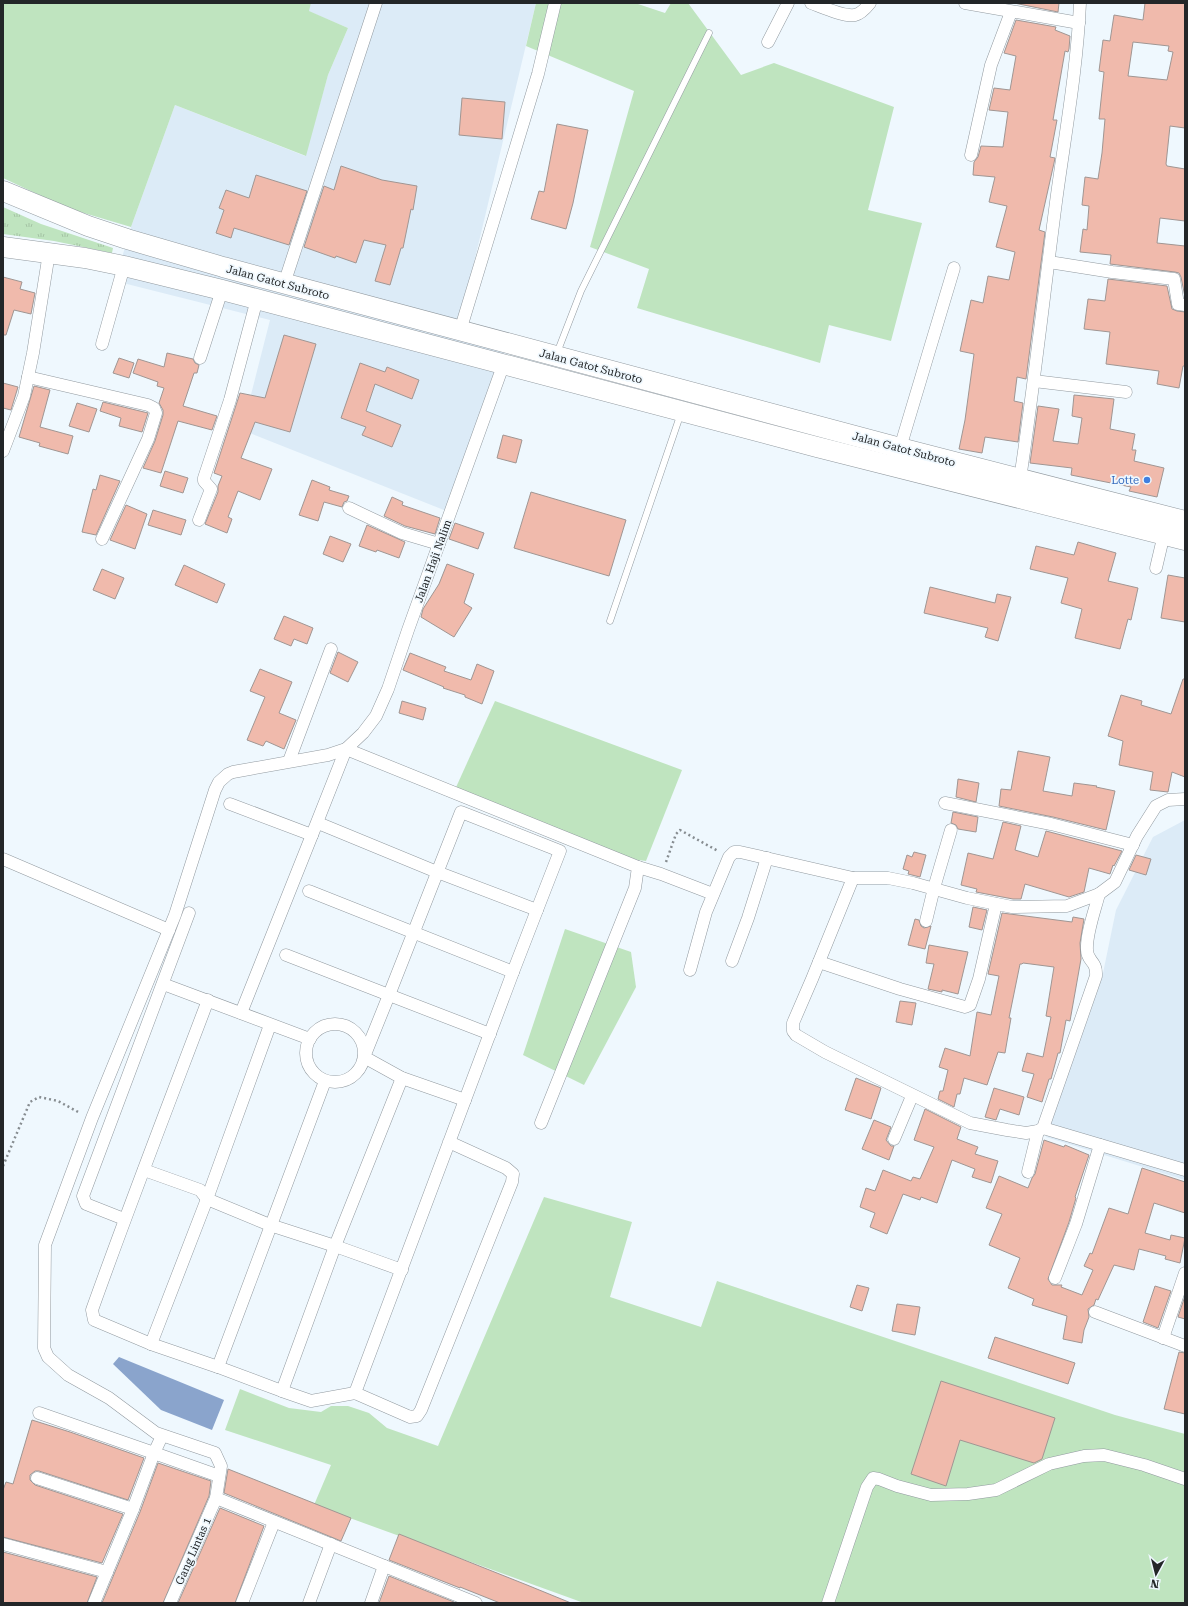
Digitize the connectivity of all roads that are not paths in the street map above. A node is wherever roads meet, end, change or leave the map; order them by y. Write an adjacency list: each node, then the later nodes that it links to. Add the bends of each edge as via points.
1 (376, 3): 19 (street)
2 (555, 3): 23 (street, via 538,74)
3 (788, 3): 11 (street)
4 (811, 3): 5 (street, via 856,15)
5 (870, 3)
6 (965, 3): 8 (street)
7 (1080, 3): 9 (street)
8 (1011, 12): 9 (street); 12 (street, via 991,65)
9 (1079, 23): 16 (street)
10 (710, 33): 25 (lane, via 581,291)
11 (768, 42)
12 (971, 155)
13 (3, 191): 19 (highway, Jalan Gatot Subroto, via 127,239)
14 (3, 247): 15 (highway, Jalan Gatot Subroto)
15 (50, 253): 17 (highway, Jalan Gatot Subroto); 28 (street)
16 (1049, 262): 22 (street, via 1174,279 1178,304); 29 (street)
17 (124, 266): 20 (highway, Jalan Gatot Subroto); 24 (street)
18 (954, 268): 32 (street)
19 (284, 284): 23 (highway, Jalan Gatot Subroto)
20 (222, 290): 21 (highway, Jalan Gatot Subroto); 26 (street)
21 (256, 299): 27 (highway, Jalan Gatot Subroto); 36 (street, via 230,400 204,478 211,489)
22 (1185, 305)
23 (460, 331): 25 (highway, Jalan Gatot Subroto)
24 (102, 344)
25 (556, 357): 32 (highway, Jalan Gatot Subroto)
26 (200, 358)
27 (504, 363): 31 (highway, Jalan Gatot Subroto); 41 (street, Jalan Haji Nalim)
28 (28, 377): 33 (street, via 24,396); 39 (street, via 154,408 156,413 148,439)
29 (1034, 381): 30 (street); 34 (street)
30 (1126, 392)
31 (682, 411): 38 (highway, Jalan Gatot Subroto); 43 (lane)
32 (900, 448): 34 (highway, Jalan Gatot Subroto)
33 (3, 451)
34 (1020, 479): 37 (highway, Jalan Gatot Subroto)
35 (349, 508): 41 (street, via 402,533)
36 (199, 520)
37 (1185, 522)
38 (1164, 534): 40 (highway, Jalan Gatot Subroto); 42 (street)
39 (102, 539)
40 (1185, 540)
41 (439, 544): 45 (street, Jalan Haji Nalim, via 376,716)
42 (1156, 568)
43 (610, 621)
44 (331, 649): 46 (street)
45 (346, 749): 46 (street, Gang Lintas 1, via 328,755); 50 (street); 56 (street)
46 (289, 761): 67 (street, Gang Lintas 1, via 233,772 219,782)
47 (1185, 799): 53 (street, via 1168,800 1156,806)
48 (945, 803): 53 (street, via 1051,824)
49 (230, 804): 52 (street)
50 (318, 822): 52 (street); 57 (street)
51 (951, 830): 59 (street)
52 (312, 835): 77 (street)
53 (1133, 845): 62 (street, via 1115,882)
54 (767, 858): 58 (street); 61 (street, via 734,852 729,857); 70 (street)
55 (3, 859): 67 (street)
56 (638, 867): 61 (street); 86 (street, via 634,888)
57 (437, 872): 64 (street); 64 (street, via 461,812 560,851); 68 (street)
58 (853, 878): 59 (street, via 888,878); 71 (street)
59 (934, 888): 63 (street); 66 (street)
60 (309, 891): 68 (street)
61 (713, 894): 72 (street)
62 (1099, 894): 63 (street, via 1067,906 1012,907); 87 (street, via 1087,951 1096,966 1096,976)
63 (996, 904): 71 (street, via 974,994 970,1005 965,1007)
64 (537, 910): 73 (street)
65 (189, 913): 74 (street)
66 (926, 921)
67 (169, 930): 109 (street, Gang Lintas 1, via 92,1118 45,1245 44,1348 48,1357 68,1375 110,1398)
68 (414, 932): 73 (street); 75 (street)
69 (286, 955): 75 (street)
70 (732, 961)
71 (819, 962): 84 (street, via 792,1031 825,1052)
72 (690, 970)
73 (513, 972): 79 (street)
74 (163, 984): 76 (street); 95 (street, via 83,1196 86,1204)
75 (389, 995): 79 (street); 81 (street)
76 (208, 1000): 77 (street); 91 (street)
77 (241, 1014): 78 (street)
78 (270, 1025): 80 (street); 94 (street)
79 (490, 1034): 85 (street)
80 (310, 1038): 81 (street, via 323,1026 342,1025 358,1034); 83 (street, via 306,1047 309,1067 315,1075)
81 (364, 1057): 82 (street); 83 (street, via 360,1069 353,1077 344,1081)
82 (402, 1078): 85 (street); 97 (street)
83 (325, 1081): 96 (street)
84 (912, 1096): 87 (street, via 970,1123 1026,1132); 88 (street)
85 (465, 1100): 89 (street)
86 (541, 1123)
87 (1040, 1129): 90 (street); 93 (street)
88 (894, 1139)
89 (449, 1142): 98 (street); 107 (street, via 506,1168 513,1174 512,1182 422,1410 417,1416 410,1417)
90 (1100, 1145): 92 (street); 100 (street, via 1081,1210)
91 (144, 1170): 94 (street, via 200,1190); 95 (street)
92 (1185, 1170)
93 (1028, 1172)
94 (207, 1199): 96 (street); 103 (street)
95 (124, 1219): 103 (street, via 92,1310 94,1320)
96 (270, 1225): 97 (street); 105 (street)
97 (335, 1246): 98 (street); 106 (street)
98 (402, 1270): 107 (street)
99 (1185, 1273): 102 (street)
100 (1055, 1278)
101 (1095, 1312): 102 (street)
102 (1163, 1338): 104 (street)
103 (151, 1344): 105 (street)
104 (1185, 1346)
105 (218, 1367): 106 (street)
106 (282, 1392): 107 (street, via 311,1401)
107 (355, 1393)
108 (38, 1413): 110 (street)
109 (162, 1436): 110 (street); 111 (street, Gang Lintas 1, via 215,1453 221,1466)
110 (154, 1452): 111 (street); 115 (street)
111 (219, 1476): 114 (street, Gang Lintas 1)
112 (37, 1478): 115 (street)
113 (1185, 1479): 128 (street, via 1104,1455 1084,1456 1049,1464 996,1490 968,1494 931,1495 874,1478 867,1487)
114 (216, 1498): 116 (street); 123 (street, Gang Lintas 1)
115 (133, 1509): 120 (street)
116 (274, 1522): 118 (street); 124 (street)
117 (3, 1544): 120 (street)
118 (331, 1544): 119 (street); 125 (street)
119 (384, 1566): 121 (street); 126 (street)
120 (107, 1572): 122 (street)
121 (460, 1600): 127 (street)
122 (94, 1603)
123 (170, 1603)
124 (242, 1603)
125 (309, 1603)
126 (371, 1603)
127 (476, 1603)
128 (828, 1603)

